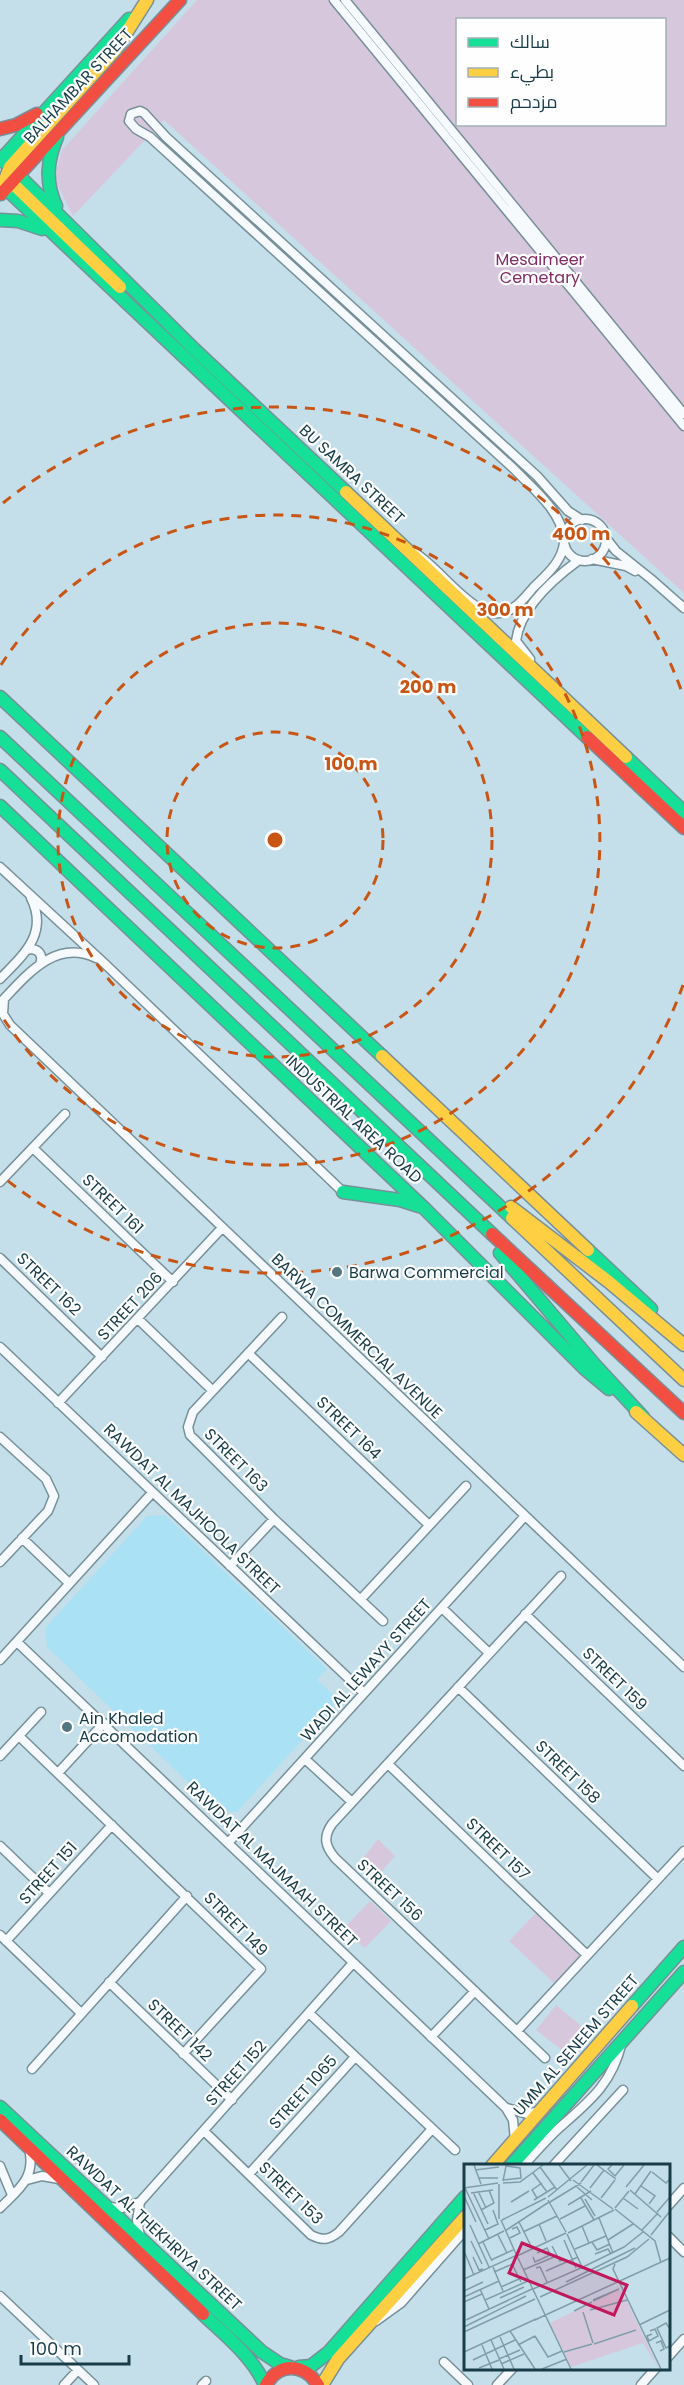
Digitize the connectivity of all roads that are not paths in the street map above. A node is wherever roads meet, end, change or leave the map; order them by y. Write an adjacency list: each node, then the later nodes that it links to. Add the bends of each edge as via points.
1 (146, 0): 5 (main road, BALHAMBAR STREET); 8 (main road, via 116,50)
2 (180, 0): 7 (main road, BALHAMBAR STREET)
3 (334, 0): 14 (street)
4 (345, 0): 13 (street)
5 (46, 109): 6 (main road); 8 (main road, BALHAMBAR STREET)
6 (0, 129)
7 (61, 129): 8 (main road, BALHAMBAR STREET); 9 (main road, via 46,174 50,194)
8 (4, 174): 9 (main road, BU SAMRA STREET); 11 (main road, BU SAMRA STREET); 12 (main road, via 121,287)
9 (63, 218): 12 (main road, BU SAMRA STREET)
10 (0, 220): 11 (main road, via 28,223)
11 (56, 238): 29 (main road, BU SAMRA STREET)
12 (164, 320): 18 (main road, BU SAMRA STREET)
13 (684, 414)
14 (684, 426)
15 (582, 520): 16 (street, via 599,525); 17 (street, via 570,526); 17 (street, via 144,113 131,114 129,121 136,129 228,206 514,469 554,512 563,528)
16 (605, 537): 19 (street, via 603,550); 21 (street)
17 (564, 541): 18 (street, via 563,553 554,567 513,609 492,615 476,608 426,559); 20 (street, via 568,552)
18 (408, 550): 23 (main road, BU SAMRA STREET)
19 (592, 559): 20 (street); 21 (street, via 626,566)
20 (579, 560): 23 (street, via 526,613 518,628 519,648 540,669)
21 (651, 579): 22 (street)
22 (684, 608)
23 (545, 681): 28 (main road, BU SAMRA STREET)
24 (0, 697): 51 (main road)
25 (0, 736): 43 (main road)
26 (2, 772): 44 (main road, INDUSTRIAL AREA ROAD)
27 (0, 806): 45 (main road, INDUSTRIAL AREA ROAD)
28 (684, 812)
29 (684, 828)
30 (0, 867): 31 (street)
31 (27, 892): 32 (street, via 37,921); 33 (street)
32 (27, 950): 34 (street, via 39,952); 35 (street)
33 (104, 963): 34 (street, via 76,951); 42 (street)
34 (40, 964): 36 (street)
35 (0, 979)
36 (2, 1002): 38 (street)
37 (0, 1023): 38 (street)
38 (10, 1025): 46 (street, BARWA COMMERCIAL AVENUE)
39 (65, 1114): 40 (street)
40 (33, 1148): 41 (street); 48 (street, STREET 161)
41 (0, 1182)
42 (343, 1192): 45 (main road, via 403,1199)
43 (493, 1200): 51 (main road, via 515,1208); 55 (main road)
44 (460, 1205): 58 (main road, INDUSTRIAL AREA ROAD); 59 (main road, via 557,1322)
45 (425, 1209): 59 (main road, INDUSTRIAL AREA ROAD, via 585,1369)
46 (222, 1228): 48 (street, STREET 206); 64 (street, BARWA COMMERCIAL AVENUE)
47 (0, 1258): 54 (street, STREET 162)
48 (173, 1282): 50 (street, STREET 206)
49 (282, 1317): 53 (street, STREET 163)
50 (138, 1319): 54 (street, STREET 206); 56 (street)
51 (684, 1343)
52 (0, 1347): 57 (street, RAWDAT AL MAJHOOLA STREET)
53 (248, 1353): 56 (street, STREET 163); 66 (street, STREET 164)
54 (102, 1357): 57 (street, STREET 206)
55 (684, 1380)
56 (212, 1390): 65 (street, STREET 163, via 189,1419 190,1435)
57 (58, 1403): 63 (street, RAWDAT AL MAJHOOLA STREET)
58 (684, 1413)
59 (643, 1417): 61 (main road, INDUSTRIAL AREA ROAD)
60 (0, 1437): 67 (street, via 46,1479 54,1496 48,1511)
61 (684, 1455)
62 (466, 1486): 66 (street)
63 (152, 1493): 69 (street, RAWDAT AL MAJHOOLA STREET); 71 (street)
64 (525, 1516): 73 (street, WADI AL LEWAYY STREET); 79 (street, BARWA COMMERCIAL AVENUE)
65 (274, 1519): 69 (street); 72 (street, STREET 163)
66 (429, 1525): 72 (street)
67 (22, 1539): 68 (street); 71 (street)
68 (0, 1562)
69 (230, 1566): 81 (street, RAWDAT AL MAJHOOLA STREET)
70 (561, 1576): 74 (street, STREET 156)
71 (69, 1583): 76 (street)
72 (361, 1599): 75 (street, STREET 163)
73 (442, 1608): 77 (street); 81 (street, WADI AL LEWAYY STREET)
74 (525, 1614): 77 (street, STREET 156); 88 (street, STREET 159)
75 (383, 1621)
76 (17, 1642): 78 (street); 83 (street, RAWDAT AL MAJMAAH STREET)
77 (489, 1653): 80 (street, STREET 156)
78 (0, 1660)
79 (684, 1667)
80 (458, 1687): 87 (street, STREET 156); 95 (street, STREET 158)
81 (364, 1693): 86 (street, WADI AL LEWAYY STREET)
82 (41, 1712): 84 (street)
83 (104, 1723): 89 (street); 92 (street, RAWDAT AL MAJMAAH STREET)
84 (19, 1736): 85 (street); 89 (street, STREET 149)
85 (0, 1756)
86 (305, 1759): 90 (street); 92 (street, WADI AL LEWAYY STREET)
87 (388, 1764): 90 (street, STREET 156); 100 (street, STREET 157)
88 (684, 1766)
89 (57, 1773): 91 (street, STREET 149)
90 (352, 1802): 104 (street, STREET 156, via 327,1832 328,1850)
91 (112, 1825): 96 (street, STREET 151); 97 (street, STREET 149)
92 (228, 1843): 101 (street, RAWDAT AL MAJMAAH STREET)
93 (0, 1846): 96 (street)
94 (684, 1851): 95 (street)
95 (658, 1879): 100 (street)
96 (49, 1893): 98 (street, STREET 151)
97 (187, 1896): 103 (street, STREET 149); 110 (street, STREET 149, via 261,1969)
98 (3, 1938): 105 (street)
99 (684, 1947): 120 (main road, UMM AL SENEEM STREET)
100 (587, 1955): 107 (street)
101 (353, 1964): 106 (street, STREET 152); 108 (street, RAWDAT AL MAJMAAH STREET)
102 (682, 1977): 109 (main road, UMM AL SENEEM STREET)
103 (109, 1982): 105 (street, STREET 149); 110 (street, STREET 142)
104 (475, 1991): 107 (street, STREET 156); 108 (street)
105 (81, 2013): 113 (street, STREET 149)
106 (309, 2013): 111 (street); 116 (street, STREET 152)
107 (518, 2031): 112 (street, STREET 156)
108 (431, 2037): 119 (street, RAWDAT AL MAJMAAH STREET)
109 (623, 2040): 115 (street, UMM AL SENEEM STREET, via 615,2067); 129 (main road, UMM AL SENEEM STREET)
110 (183, 2054): 116 (street, STREET 142)
111 (355, 2057): 123 (street); 133 (street, STREET 1065)
112 (545, 2058)
113 (32, 2069)
114 (623, 2090): 121 (street)
115 (595, 2096): 117 (street, UMM AL SENEEM STREET); 121 (street)
116 (232, 2100): 124 (street, STREET 152)
117 (586, 2105): 121 (street); 130 (street, UMM AL SENEEM STREET)
118 (0, 2107): 142 (main road, RAWDAT AL THEKHRIYA STREET)
119 (506, 2108): 120 (street, via 520,2114); 125 (street, RAWDAT AL MAJMAAH STREET, via 513,2120)
120 (541, 2110): 125 (main road, UMM AL SENEEM STREET)
121 (603, 2112): 131 (street)
122 (0, 2120): 126 (main road, RAWDAT AL THEKHRIYA STREET)
123 (432, 2129): 127 (street); 133 (street, STREET 153, via 339,2232 326,2239 311,2235)
124 (204, 2131): 133 (street, STREET 153); 139 (street, STREET 152)
125 (515, 2141): 128 (main road, UMM AL SENEEM STREET)
126 (28, 2146): 134 (street, via 31,2160); 135 (main road, RAWDAT AL THEKHRIYA STREET)
127 (455, 2150)
128 (494, 2164)
129 (513, 2164)
130 (525, 2164)
131 (555, 2164)
132 (0, 2166): 137 (street)
133 (249, 2174)
134 (27, 2180): 135 (street, via 42,2176); 137 (street)
135 (63, 2180): 159 (main road, RAWDAT AL THEKHRIYA STREET, via 248,2356)
136 (684, 2188): 140 (street)
137 (12, 2196): 141 (street)
138 (464, 2198): 153 (main road, via 329,2352 311,2366)
139 (140, 2202): 142 (street); 146 (street)
140 (669, 2205)
141 (0, 2208)
142 (109, 2208): 146 (main road, RAWDAT AL THEKHRIYA STREET)
143 (464, 2218): 149 (main road)
144 (464, 2231): 149 (street, via 401,2303)
145 (669, 2237): 147 (street)
146 (140, 2238): 153 (main road, RAWDAT AL THEKHRIYA STREET, via 262,2352 280,2364)
147 (684, 2252)
148 (1, 2299): 154 (street)
149 (370, 2323): 160 (main road)
150 (684, 2339): 151 (street)
151 (669, 2356)
152 (444, 2362): 161 (street)
153 (294, 2367): 159 (main road, via 273,2374); 160 (main road, RAWDAT AL THEKHRIYA STREET, via 312,2375)
154 (78, 2370): 157 (street); 158 (street)
155 (511, 2370): 162 (street)
156 (654, 2370): 163 (street)
157 (64, 2385)
158 (94, 2385)
159 (265, 2385)
160 (320, 2385)
161 (468, 2385)
162 (497, 2385)
163 (641, 2385)

